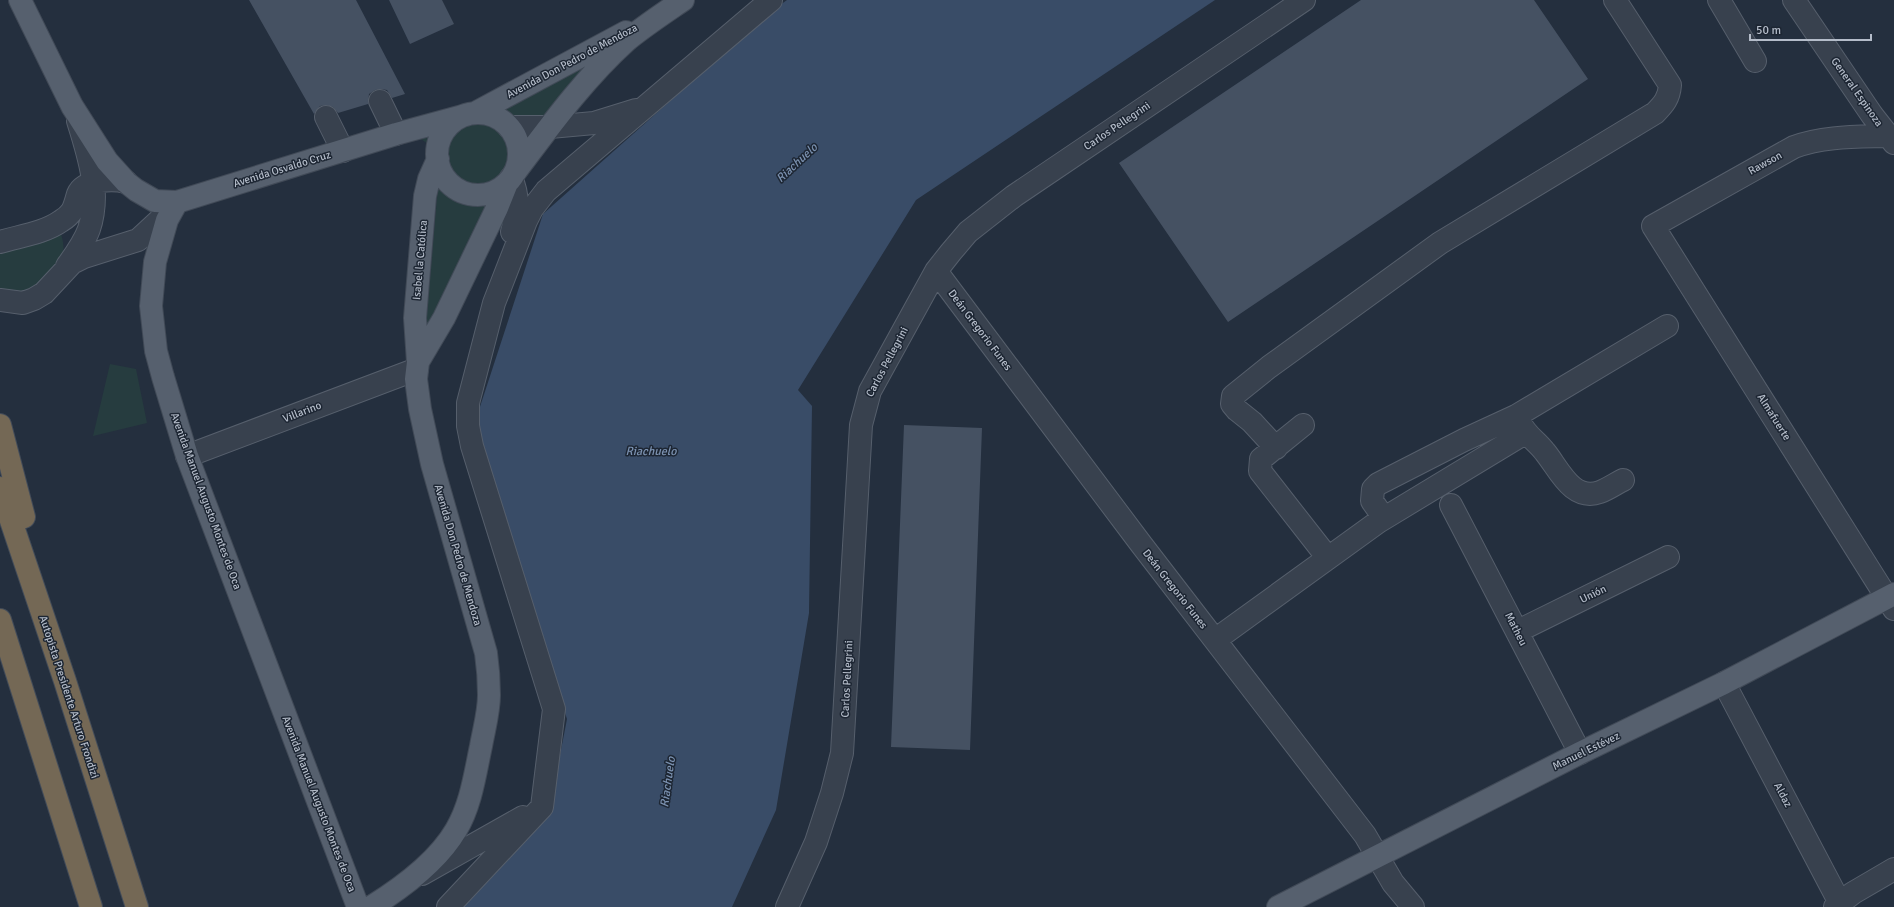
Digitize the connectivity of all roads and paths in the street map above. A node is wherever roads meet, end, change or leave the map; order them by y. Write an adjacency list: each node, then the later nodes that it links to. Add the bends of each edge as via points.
1 (20, 0): 11 (main road)
2 (771, 0): 10 (street)
3 (1304, 0): 26 (street, Carlos Pellegrini, via 1014,196 968,232)
4 (1615, 0): 35 (street, via 1670,85 1666,101 1655,113 1440,243 1269,366 1233,396 1232,404)
5 (1719, 0): 8 (street)
6 (1794, 0): 17 (street, General Espinoza)
7 (676, 4): 12 (main road, Avenida Don Pedro de Mendoza); 15 (main road, Avenida Don Pedro de Mendoza, via 620,48 589,79)
8 (1755, 60)
9 (385, 100): 16 (street)
10 (644, 107): 15 (street, via 594,123); 29 (street, via 538,200 526,221)
11 (74, 109): 21 (street, via 90,159); 22 (main road, via 99,150)
12 (470, 114): 14 (main road, via 494,116); 16 (main road, Avenida Osvaldo Cruz); 19 (main road, via 450,124 444,131 440,139)
13 (326, 117): 18 (street)
14 (509, 127): 15 (street); 20 (main road, via 519,150 517,167)
15 (550, 127): 20 (main road, Avenida Don Pedro de Mendoza)
16 (396, 134): 18 (main road, Avenida Osvaldo Cruz); 19 (main road, Avenida Osvaldo Cruz, via 424,144)
17 (1891, 139): 24 (street, Rawson, via 1825,139 1794,147)
18 (343, 151): 23 (main road, Avenida Osvaldo Cruz)
19 (438, 158): 20 (main road, via 446,178 456,188 469,193 489,193); 31 (main road, Isabel la Católica, via 429,179 426,196 414,318)
20 (511, 179): 29 (street, via 517,195 517,214); 31 (main road, Avenida Don Pedro de Mendoza)
21 (94, 182): 22 (street); 25 (street, via 82,188 75,206 61,222); 27 (street, via 94,204 89,229)
22 (126, 182): 23 (main road, via 155,201)
23 (173, 207): 27 (street, Avenida Osvaldo Cruz, via 138,240 84,257); 36 (main road, Avenida Manuel Augusto Montes de Oca, via 155,262 152,306 156,351)
24 (1653, 226): 43 (street, Almafuerte)
25 (0, 242)
26 (936, 271): 46 (street, Deán Gregorio Funes); 60 (street, Carlos Pellegrini, via 870,391 865,405 861,425 842,753 824,819)
27 (62, 274): 28 (street, Avenida Osvaldo Cruz, via 44,293 34,299 23,303)
28 (0, 300)
29 (494, 303): 50 (street, via 468,403 468,426 554,709)
30 (1667, 326): 34 (street)
31 (418, 366): 36 (street, Villarino); 53 (main road, Avenida Don Pedro de Mendoza, via 417,388 423,425 486,652 489,697 470,793 456,831 441,850)
32 (0, 425): 47 (highway)
33 (1303, 425): 35 (street)
34 (1520, 425): 37 (street, via 1544,450 1564,480 1574,489 1587,494 1599,492); 40 (street); 40 (street, via 1464,440 1378,484 1373,489 1372,501)
35 (1276, 448): 42 (street, via 1261,459 1260,471)
36 (187, 456): 57 (main road, Avenida Manuel Augusto Montes de Oca)
37 (1623, 480)
38 (0, 488): 47 (highway, Autopista Presidente Arturo Frondizi)
39 (1451, 505): 45 (street, Matheu)
40 (1384, 518): 42 (street)
41 (1668, 557): 45 (street, Unión)
42 (1328, 558): 46 (street)
43 (1892, 600): 48 (main road, Manuel Estévez)
44 (0, 620): 55 (highway)
45 (1518, 631): 49 (street, Matheu)
46 (1215, 640): 51 (street, Deán Gregorio Funes, via 1365,834)
47 (65, 681): 56 (highway, Autopista Presidente Arturo Frondizi)
48 (1724, 683): 49 (main road, Manuel Estévez); 54 (street, Aldaz)
49 (1580, 753): 51 (main road, Manuel Estévez)
50 (542, 807): 53 (street); 59 (street)
51 (1377, 856): 61 (main road, Manuel Estévez); 62 (street, Deán Gregorio Funes)
52 (1894, 869): 54 (street, via 1853,893)
53 (404, 884): 58 (main road, Avenida Don Pedro de Mendoza)
54 (1839, 906)
55 (91, 907)
56 (137, 907)
57 (358, 907)
58 (370, 907)
59 (448, 907)
60 (787, 907)
61 (1278, 907)
62 (1412, 907)

